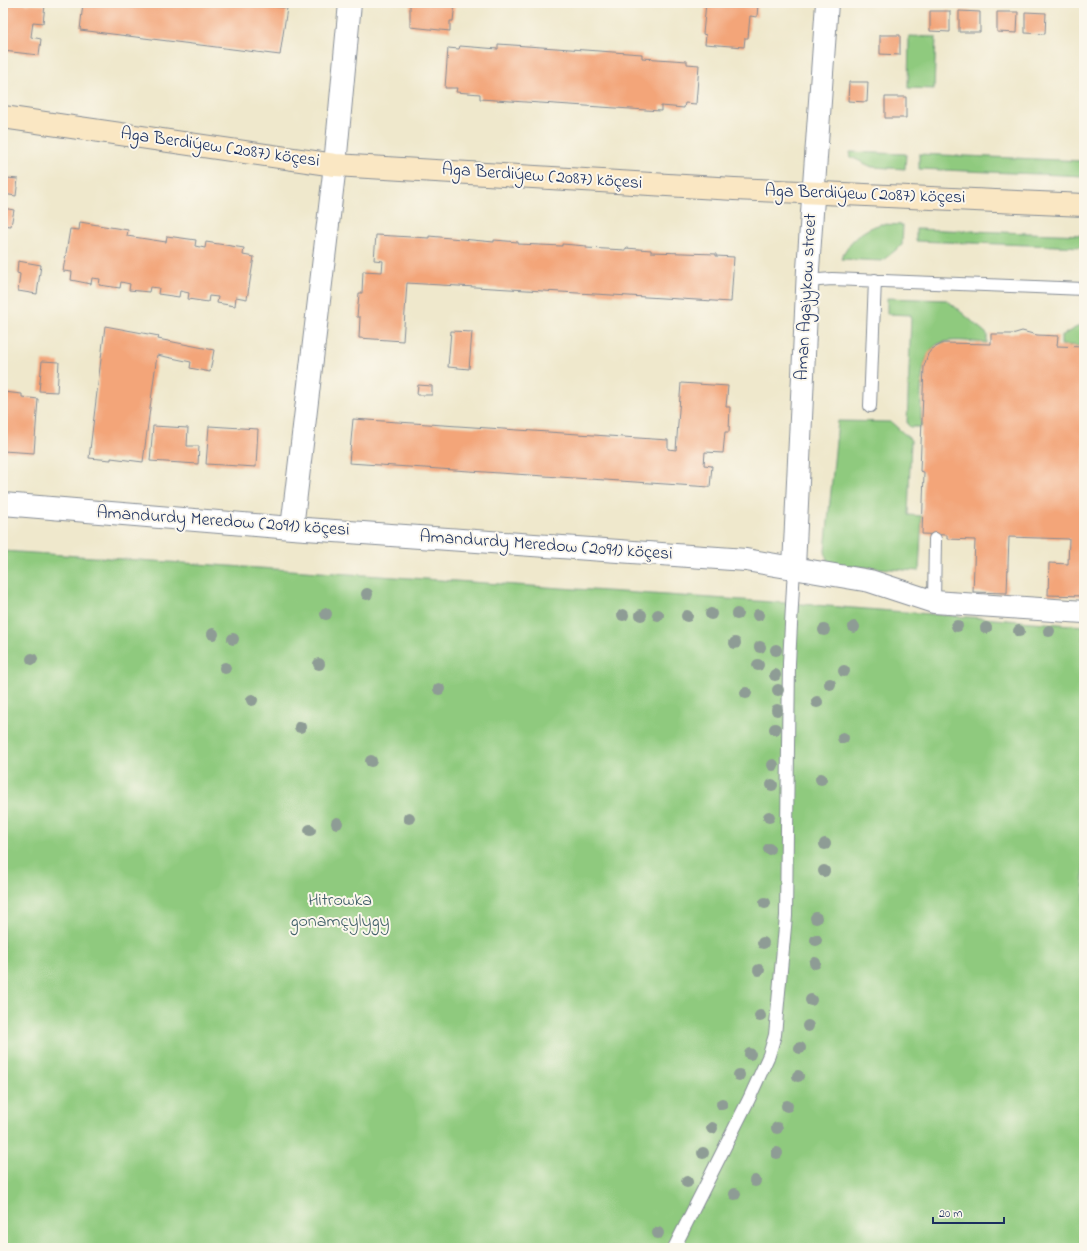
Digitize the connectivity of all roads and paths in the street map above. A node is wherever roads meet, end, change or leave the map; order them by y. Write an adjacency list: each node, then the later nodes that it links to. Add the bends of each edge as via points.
1 (350, 3): 4 (street)
2 (827, 3): 5 (street, Aman Agajykow street)
3 (3, 117): 4 (street, Aga Berdiýew (2087) köçesi)
4 (335, 165): 5 (street, Aga Berdiýew (2087) köçesi); 12 (street)
5 (812, 192): 6 (street, Aga Berdiýew (2087) köçesi); 8 (street, Aman Agajykow street)
6 (1084, 205)
7 (875, 280): 8 (lane); 9 (lane); 10 (lane)
8 (807, 281): 14 (street, Aman Agajykow street)
9 (1084, 288)
10 (870, 406)
11 (3, 504): 12 (street, Amandurdy Meredow (2091) köçesi)
12 (292, 528): 14 (street, Amandurdy Meredow (2091) köçesi, via 746,560)
13 (935, 539): 15 (lane)
14 (794, 567): 15 (street, Amandurdy Meredow (2091) köçesi, via 870,581); 17 (lane, via 789,671 786,916 775,1035 770,1055 749,1100)
15 (934, 602): 16 (street, Amandurdy Meredow (2091) köçesi)
16 (1084, 612)
17 (674, 1248)

